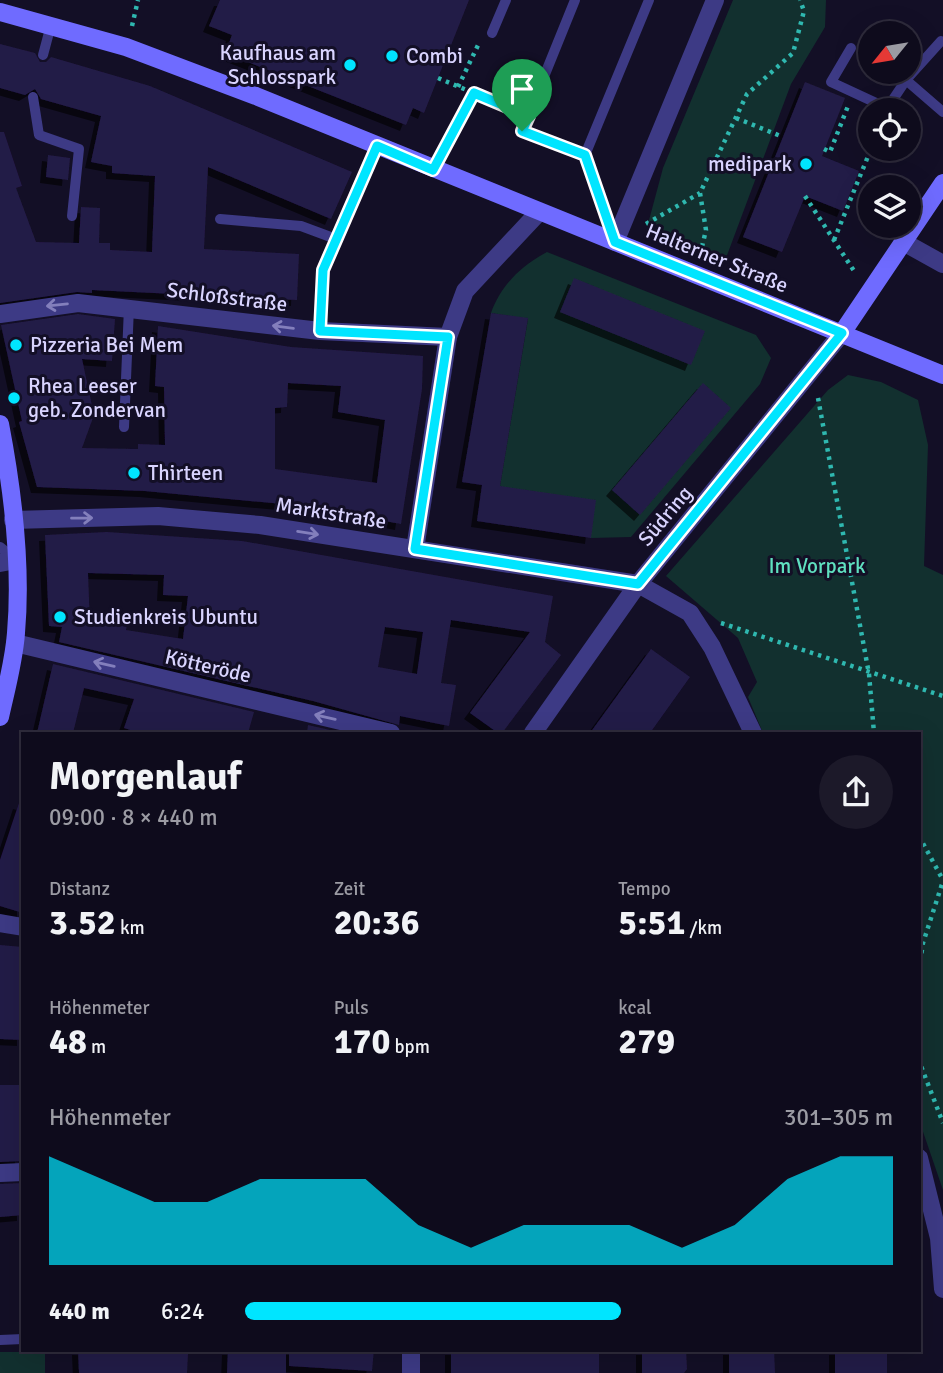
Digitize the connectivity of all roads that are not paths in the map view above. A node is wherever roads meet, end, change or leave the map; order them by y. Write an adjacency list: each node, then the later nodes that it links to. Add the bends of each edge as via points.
1 (506, 0): 7 (lane)
2 (575, 0): 3 (lane, via 522,131 585,155)
3 (649, 0)
4 (713, 1): 22 (street)
5 (0, 12): 6 (main road, Halterner Straße)
6 (51, 25): 10 (lane); 16 (main road, Halterner Straße, via 126,47)
7 (492, 33)
8 (941, 41): 11 (lane)
9 (851, 48): 14 (lane, via 831,82)
10 (43, 55)
11 (921, 63)
12 (910, 84): 15 (lane)
13 (33, 97): 19 (lane, via 40,135 79,149)
14 (864, 98)
15 (943, 112)
16 (377, 146): 18 (main road, Halterner Straße); 21 (lane)
17 (943, 183): 23 (main road)
18 (540, 212): 22 (main road, Halterner Straße); 29 (street, via 465,291)
19 (72, 216)
20 (220, 219): 21 (lane, via 301,226)
21 (336, 239): 27 (lane, via 323,270)
22 (615, 242): 28 (main road, Halterner Straße)
23 (905, 243): 24 (street); 28 (main road)
24 (943, 264)
25 (128, 307): 26 (street, Schloßstraße, one-way to 26, via 57,304); 27 (street, Schloßstraße, one-way to 25); 32 (lane)
26 (0, 314)
27 (320, 331): 29 (street, Schloßstraße)
28 (842, 333): 30 (main road, Halterner Straße); 37 (street, Südring)
29 (448, 337): 35 (street)
30 (943, 375)
31 (0, 424): 33 (main road)
32 (124, 428)
33 (13, 520): 35 (street, Marktstraße, one-way to 35, via 158,516 260,525); 36 (main road)
34 (0, 547): 36 (lane)
35 (415, 549): 37 (street, Marktstraße)
36 (8, 561): 38 (main road)
37 (638, 584): 41 (street, Südring); 42 (street, Marktstraße, via 690,612)
38 (15, 643): 39 (main road); 40 (street, Kötteröde, one-way to 38)
39 (0, 717)
40 (387, 732)
41 (534, 732)
42 (753, 732)
43 (0, 923): 44 (street)
44 (21, 927)
45 (921, 1166): 48 (street, via 939,1238)
46 (21, 1172): 47 (street)
47 (0, 1173)
48 (943, 1289)
49 (21, 1339): 50 (lane)
50 (0, 1340)
51 (411, 1352): 52 (street)
52 (411, 1373)

